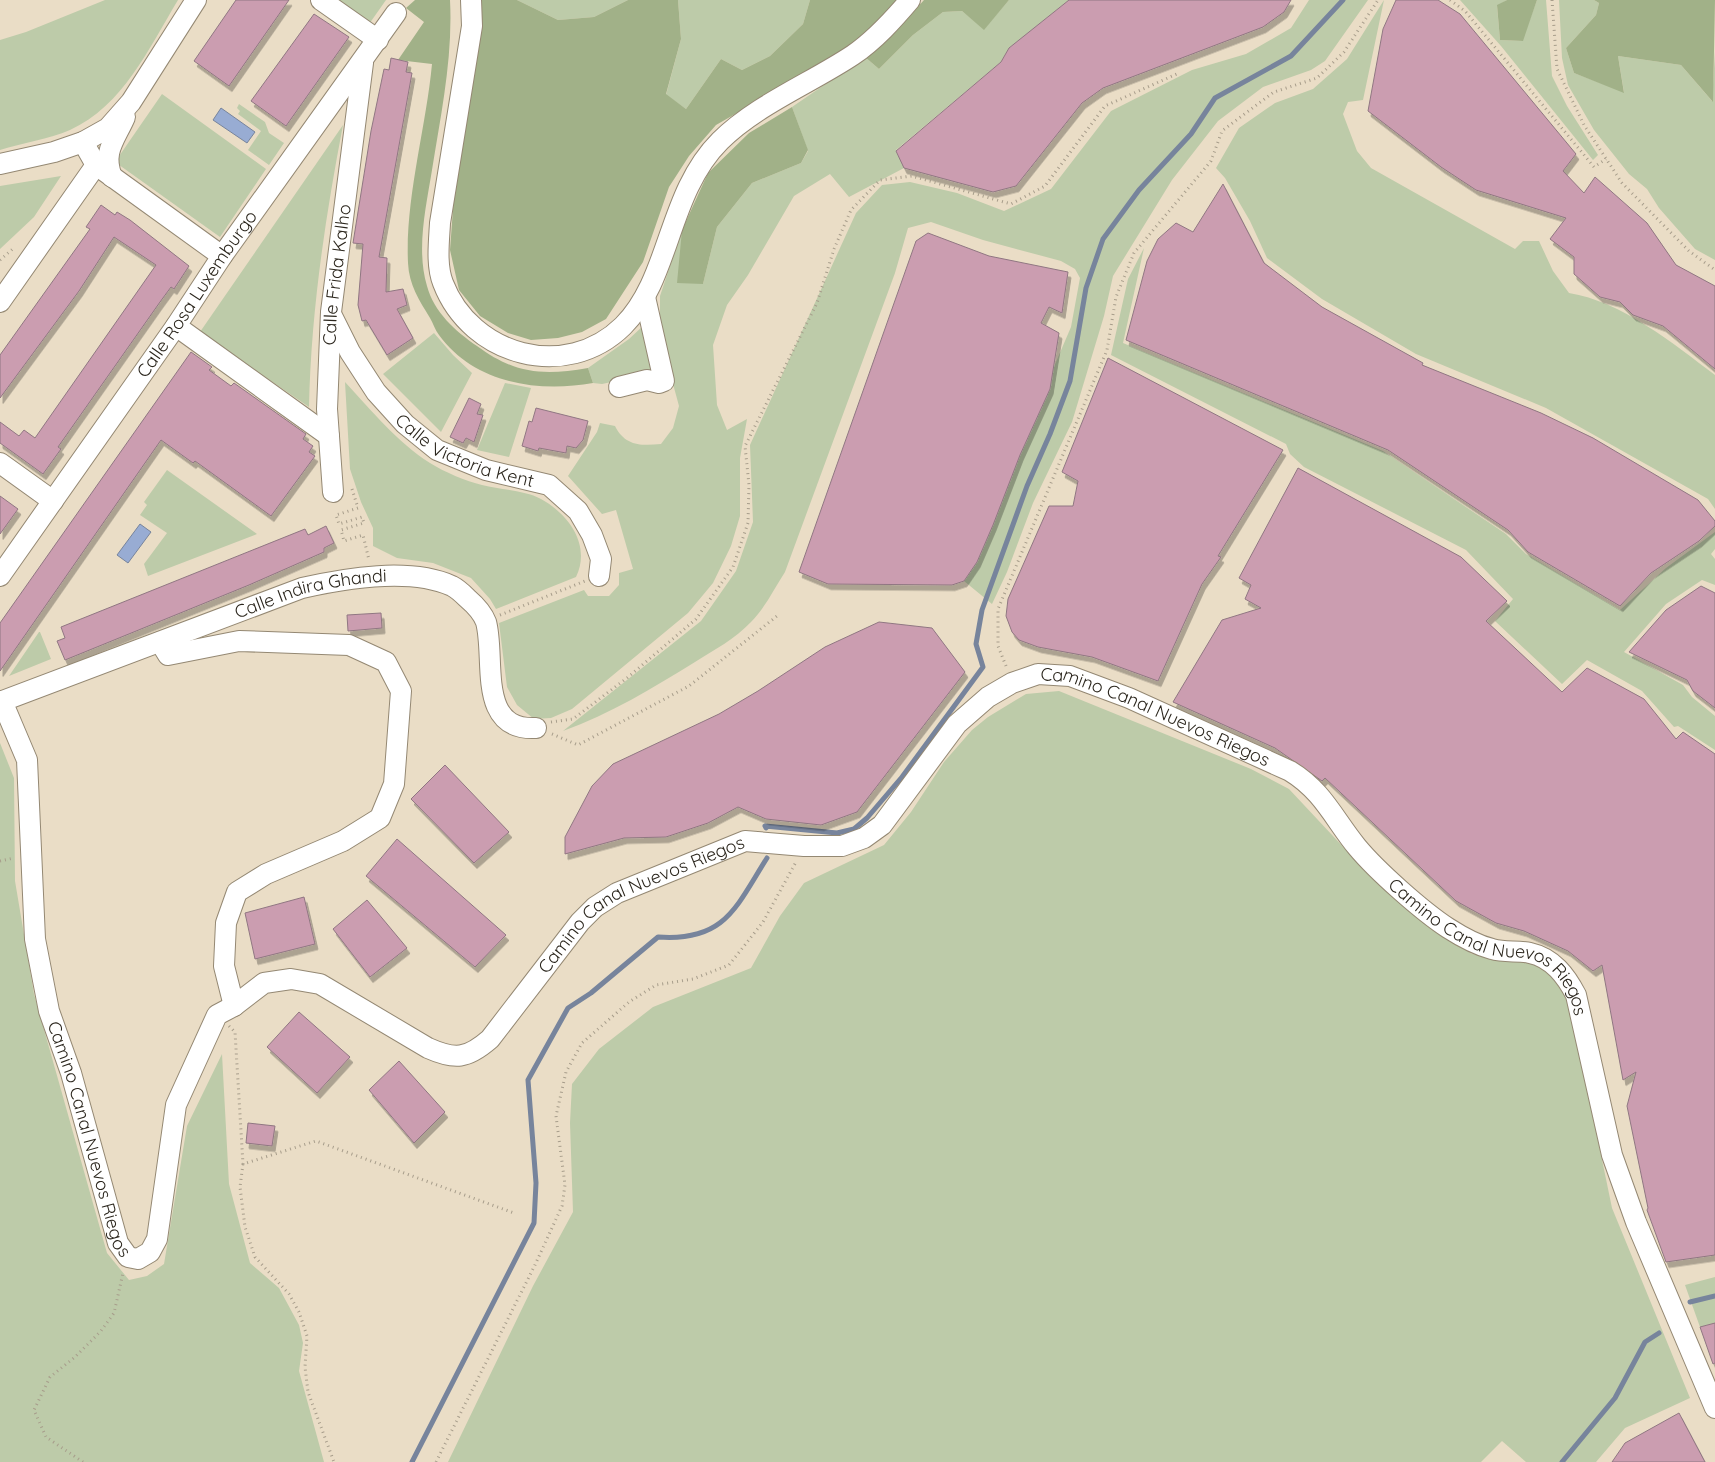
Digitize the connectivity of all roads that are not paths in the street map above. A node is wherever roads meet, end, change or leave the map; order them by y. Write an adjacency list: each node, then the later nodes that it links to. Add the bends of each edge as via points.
1 (196, 0): 8 (street)
2 (321, 0): 6 (street)
3 (471, 0): 16 (street, via 472,26 439,242 443,282 456,308 478,332 506,348 538,357 572,356 602,343 623,325)
4 (910, 0): 16 (street, via 889,25 854,54 746,120 720,140 686,187)
5 (396, 13): 6 (street, Calle Rosa Luxemburgo)
6 (378, 40): 7 (street, Calle Rosa Luxemburgo)
7 (363, 61): 15 (street, Calle Rosa Luxemburgo); 18 (street, Calle Frida Kalho)
8 (131, 102): 9 (street, via 108,128); 13 (street, via 108,154 107,164)
9 (83, 142): 10 (street); 12 (street)
10 (54, 152): 11 (street); 14 (street, via 80,156 86,172)
11 (0, 164)
12 (96, 166): 13 (street); 14 (street)
13 (112, 177): 15 (street)
14 (82, 184): 17 (street)
15 (222, 256): 19 (street, Calle Rosa Luxemburgo)
16 (645, 297): 20 (street, via 664,381 647,380)
17 (0, 302)
18 (331, 312): 21 (street, Calle Frida Kalho); 26 (street, Calle Victoria Kent, via 350,352 376,392 405,424 436,450 486,470 549,485 578,511 601,559)
19 (176, 326): 21 (street); 24 (street, Calle Rosa Luxemburgo)
20 (618, 387)
21 (329, 436): 23 (street, Calle Frida Kalho)
22 (0, 463): 24 (street)
23 (333, 492)
24 (53, 501): 25 (street, Calle Rosa Luxemburgo)
25 (0, 576)
26 (599, 576)
27 (160, 642): 28 (street, Calle Indira Ghandi); 29 (street, Calle Indira Ghandi, via 302,588 336,580 418,576 454,587 473,603 486,621 491,691 504,719 522,729); 30 (street, via 168,655 239,641 349,645 386,662 401,691 394,784 380,818 343,841 266,874 237,892 226,923)
28 (1, 702): 30 (street, Camino Canal Nuevos Riegos, via 26,760 35,939 49,1011 71,1073 118,1243 128,1257 138,1259 150,1252 157,1239 176,1105)
29 (536, 728)
30 (226, 1010): 31 (street, Camino Canal Nuevos Riegos, via 264,983 291,979 320,984 444,1055 461,1056 477,1050 490,1039 580,922 595,907 617,893 745,841 842,846 864,838 882,825 957,724 988,697 1012,683 1038,674 1070,676 1129,698 1290,771 1318,793 1363,853 1446,927 1472,943 1494,950 1530,953 1555,965 1576,995 1612,1156 1636,1222)
31 (1715, 1408)

